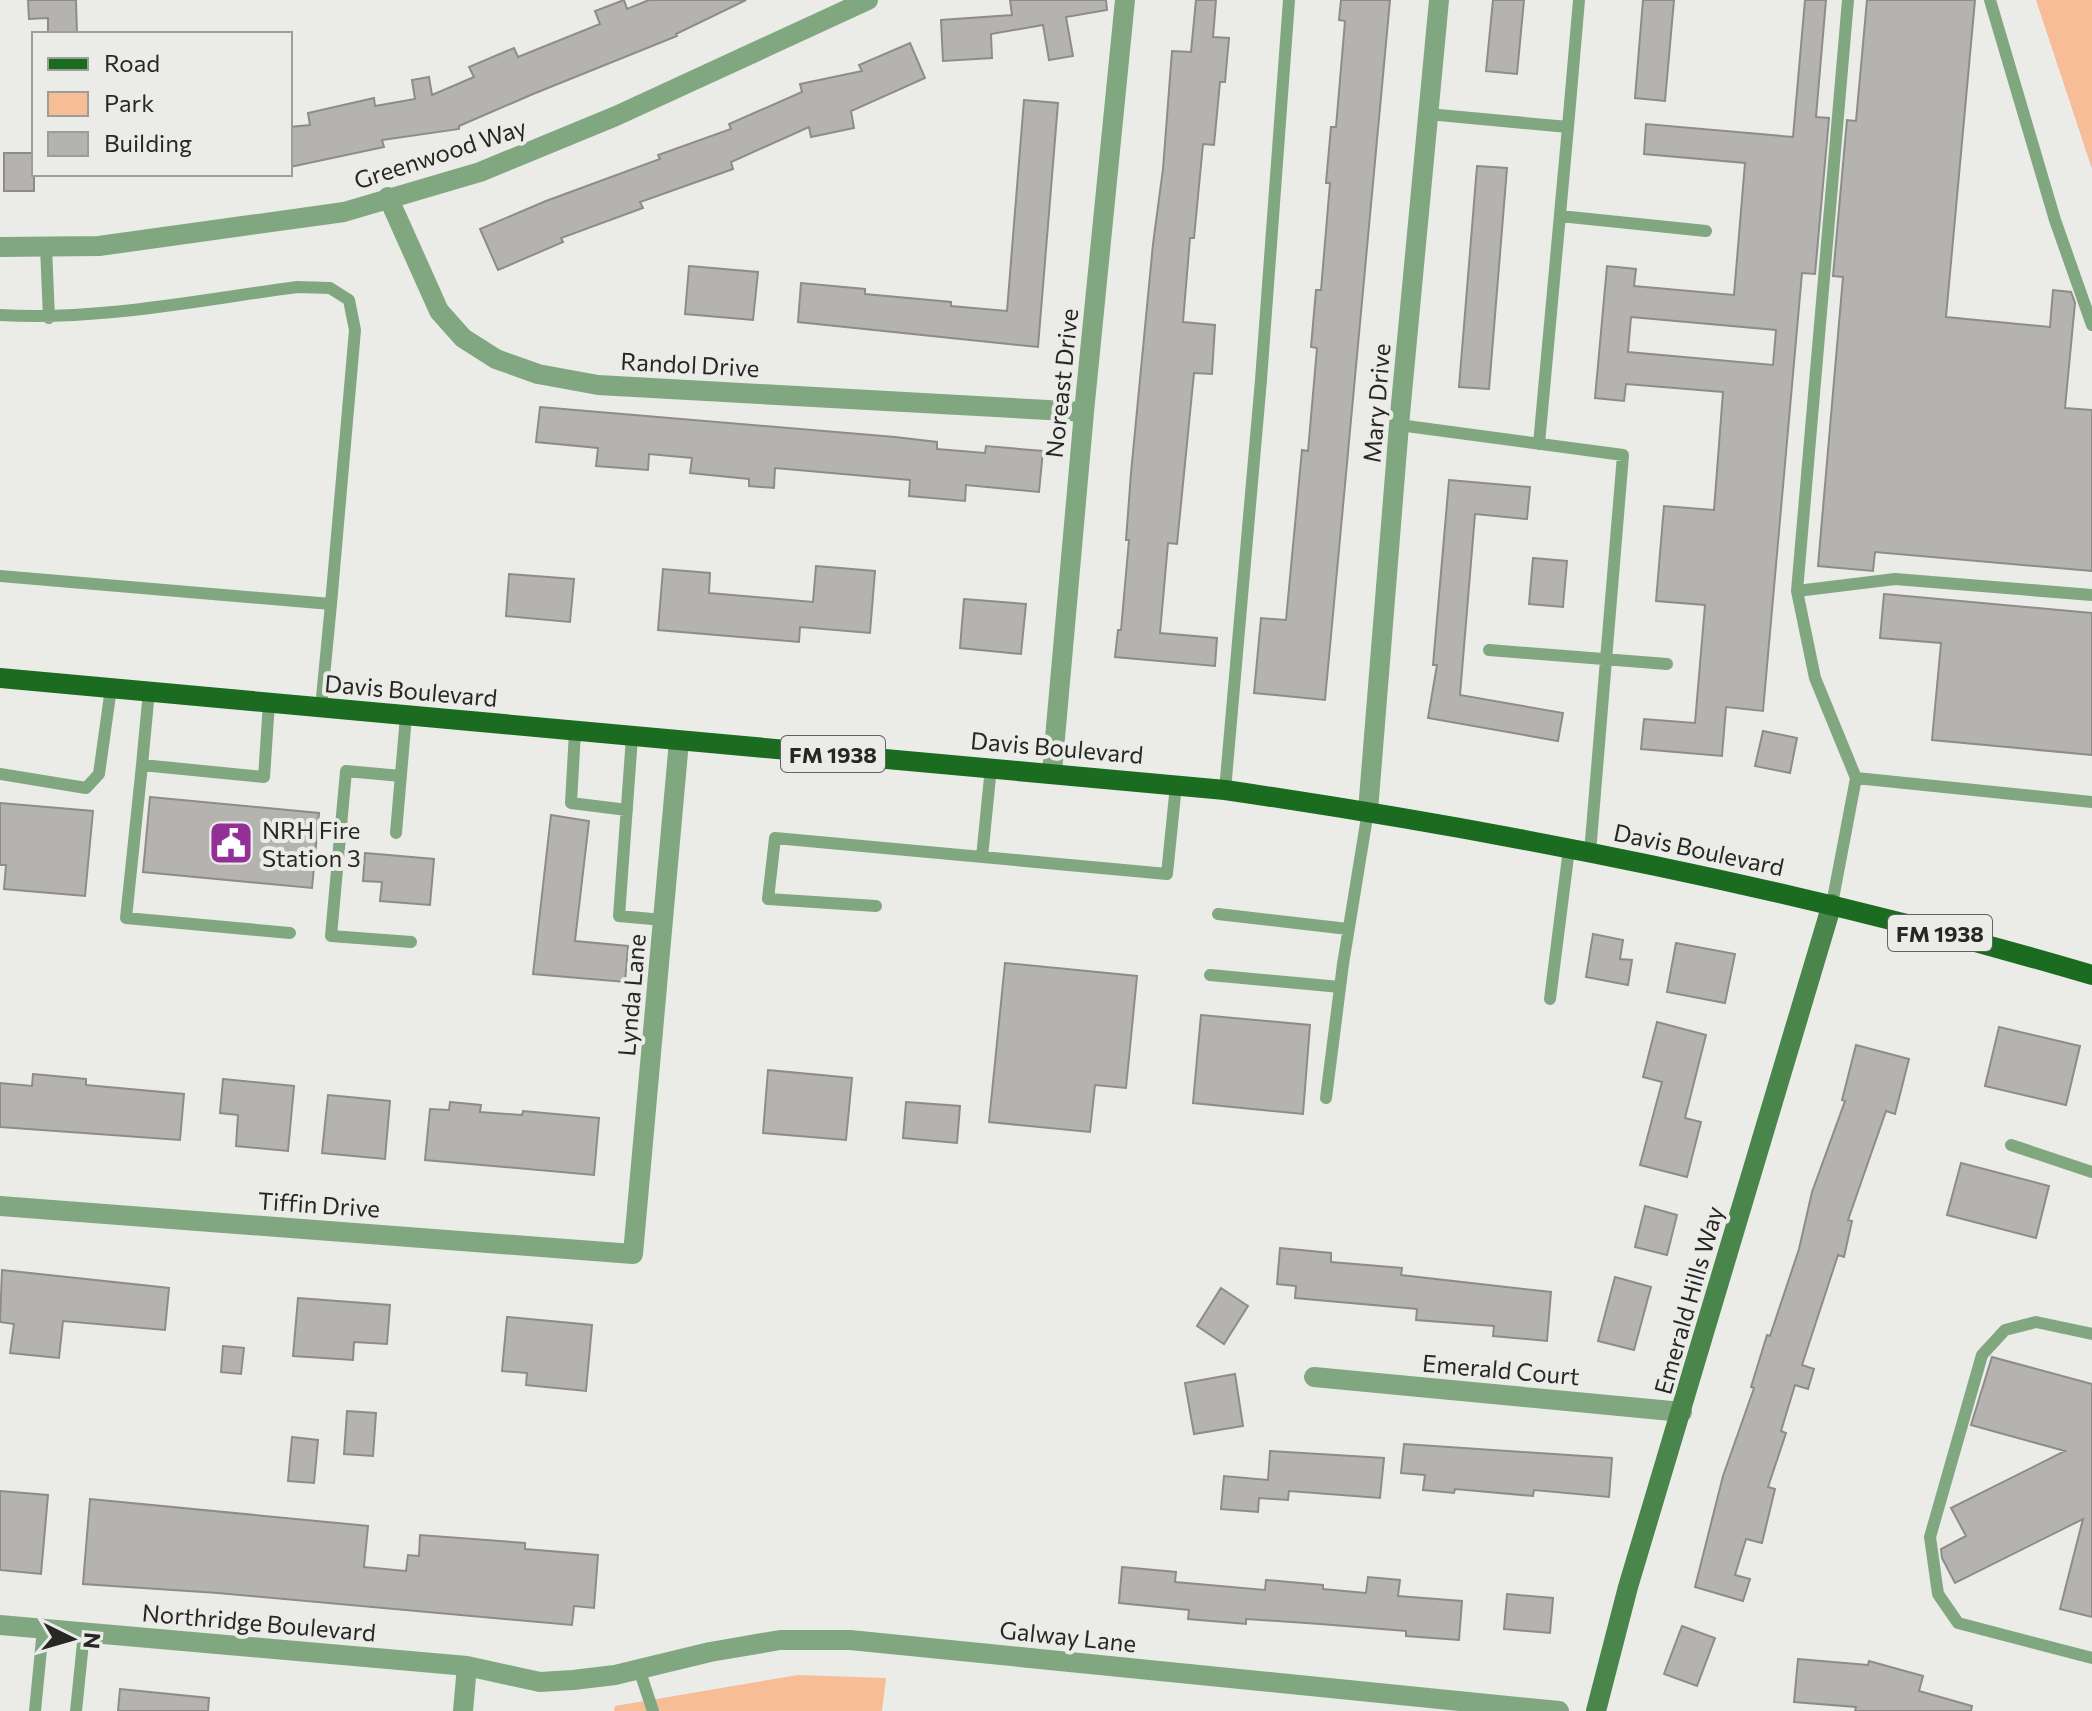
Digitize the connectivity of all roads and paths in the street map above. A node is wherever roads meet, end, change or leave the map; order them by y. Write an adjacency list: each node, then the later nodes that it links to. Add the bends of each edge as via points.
1 (868, 0): 10 (street, Greenwood Way, via 480,172)
2 (1125, 0): 18 (street, Noreast Drive)
3 (1289, 0): 44 (lane)
4 (1439, 0): 8 (street, Mary Drive)
5 (1579, 0): 9 (lane)
6 (1848, 0): 22 (lane)
7 (1990, 0): 17 (lane)
8 (1428, 114): 9 (lane); 19 (street, Mary Drive)
9 (1568, 127): 11 (lane)
10 (388, 197): 14 (street, Greenwood Way, via 331,214 99,246); 18 (street, Randol Drive, via 439,311 463,338 496,359 538,374 598,385)
11 (1560, 216): 12 (lane); 20 (lane)
12 (1706, 231)
13 (0, 247): 14 (street, Greenwood Way)
14 (46, 247): 16 (lane)
15 (0, 315): 16 (lane)
16 (49, 318): 24 (lane, via 297,287 330,288 349,300 355,330)
17 (2092, 325)
18 (1084, 412): 39 (street, Noreast Drive)
19 (1399, 425): 20 (lane); 47 (street, Mary Drive)
20 (1539, 444): 26 (lane, via 1623,455)
21 (0, 576): 24 (lane)
22 (1797, 591): 23 (lane, via 1895,579); 42 (lane, via 1815,678)
23 (2092, 595)
24 (331, 604): 32 (lane)
25 (1489, 650): 26 (lane)
26 (1606, 659): 27 (lane); 50 (lane)
27 (1667, 664)
28 (0, 678): 29 (main road, Davis Boulevard / FM 1938)
29 (111, 688): 30 (main road, Davis Boulevard / FM 1938); 40 (lane, via 99,774 86,788)
30 (149, 691): 31 (main road, Davis Boulevard / FM 1938); 37 (lane)
31 (269, 703): 32 (main road, Davis Boulevard / FM 1938); 37 (lane, via 264,777)
32 (321, 708): 33 (main road, Davis Boulevard / FM 1938)
33 (406, 716): 34 (main road, Davis Boulevard / FM 1938); 41 (lane)
34 (575, 732): 35 (main road, Davis Boulevard / FM 1938); 46 (lane, via 571,803)
35 (632, 737): 36 (main road, Davis Boulevard / FM 1938); 46 (lane)
36 (679, 741): 38 (main road, Davis Boulevard / FM 1938); 55 (street, Lynda Lane)
37 (142, 765): 57 (lane, via 126,918)
38 (991, 767): 39 (main road, Davis Boulevard / FM 1938); 51 (lane)
39 (1052, 772): 43 (main road, Davis Boulevard / FM 1938)
40 (0, 774)
41 (401, 776): 48 (lane); 58 (lane, via 346,771 331,936)
42 (1856, 778): 45 (lane); 52 (lane)
43 (1176, 785): 44 (main road, Davis Boulevard / FM 1938); 51 (lane, via 1167,874)
44 (1225, 790): 47 (main road, Davis Boulevard / FM 1938)
45 (2092, 802)
46 (627, 810): 55 (lane, via 619,916)
47 (1368, 811): 49 (main road, Davis Boulevard / FM 1938); 56 (lane)
48 (396, 833)
49 (1569, 849): 50 (main road, Davis Boulevard / FM 1938); 62 (lane)
50 (1590, 853): 52 (main road, Davis Boulevard / FM 1938)
51 (982, 857): 53 (lane, via 775,838 768,899)
52 (1832, 904): 60 (main road, Davis Boulevard / FM 1938); 70 (street, Emerald Hills Way)
53 (876, 906)
54 (1218, 914): 56 (lane)
55 (663, 920): 67 (street, Lynda Lane)
56 (1348, 929): 61 (lane)
57 (290, 933)
58 (411, 942)
59 (1210, 975): 61 (lane)
60 (2092, 975)
61 (1340, 987): 63 (lane)
62 (1550, 999)
63 (1326, 1098)
64 (2011, 1145): 65 (lane)
65 (2092, 1172)
66 (0, 1206): 67 (street, Tiffin Drive)
67 (633, 1254)
68 (2092, 1334): 74 (lane, via 2036,1322 2005,1330 1982,1355 1930,1537 1938,1594 1958,1623)
69 (1314, 1377): 70 (street, Emerald Court)
70 (1682, 1412): 82 (street, Emerald Hills Way)
71 (0, 1625): 72 (street, Northridge Boulevard)
72 (43, 1629): 73 (street, Northridge Boulevard); 77 (lane)
73 (84, 1633): 75 (street, Northridge Boulevard); 78 (lane)
74 (2092, 1658)
75 (467, 1666): 76 (street, Galway Lane, via 540,1682); 79 (street)
76 (639, 1669): 80 (lane); 81 (street, Galway Lane, via 780,1640 850,1640)
77 (35, 1711)
78 (76, 1711)
79 (463, 1711)
80 (653, 1711)
81 (1559, 1711)
82 (1596, 1711)

